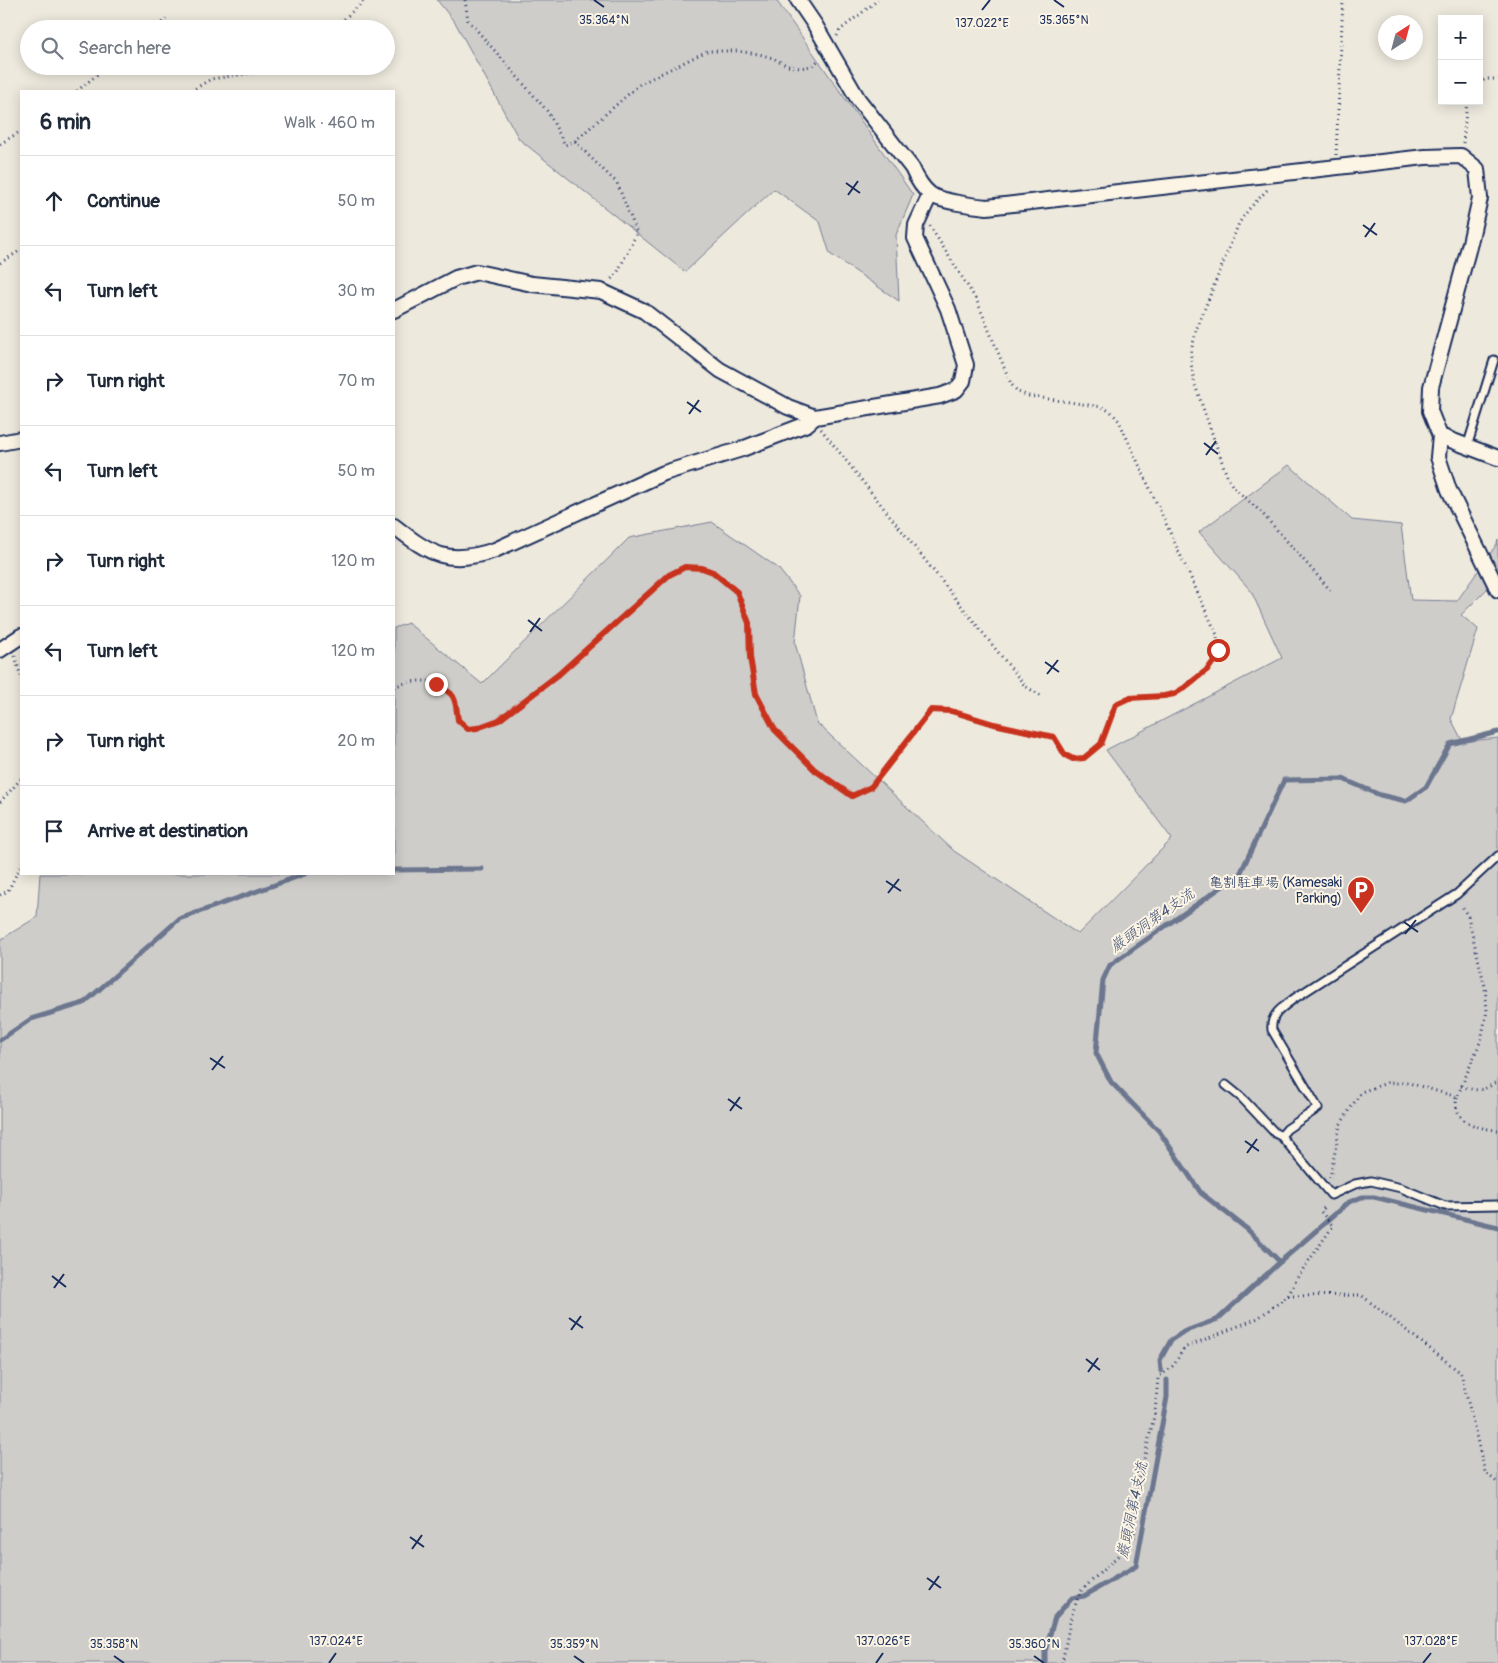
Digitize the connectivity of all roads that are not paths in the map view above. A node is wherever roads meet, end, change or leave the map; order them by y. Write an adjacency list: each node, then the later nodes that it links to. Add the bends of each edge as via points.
1 (798, 0): 2 (street, via 858,99)
2 (930, 195): 5 (street, via 916,225 915,238 948,309 966,364 963,381 956,390 940,396); 6 (street, via 987,207 1425,157 1461,156 1477,169 1480,198 1431,387 1430,411)
3 (395, 309): 5 (street, via 456,278 477,272 532,284 602,291 644,311 720,370 788,408)
4 (1494, 366): 9 (lane)
5 (815, 417): 11 (street, via 807,424 742,449 664,473 477,556 455,558 431,553)
6 (1440, 436): 9 (street); 12 (street, via 1438,457 1449,490)
7 (20, 440): 8 (street)
8 (0, 443)
9 (1467, 447): 10 (street)
10 (1498, 458)
11 (395, 527)
12 (1498, 590)
13 (1498, 856): 15 (lane, via 1457,894 1278,1010 1272,1018 1272,1030 1318,1108)
14 (1226, 1086): 15 (lane)
15 (1280, 1136): 16 (lane, via 1331,1195 1371,1181 1401,1188 1445,1206)
16 (1498, 1206)

